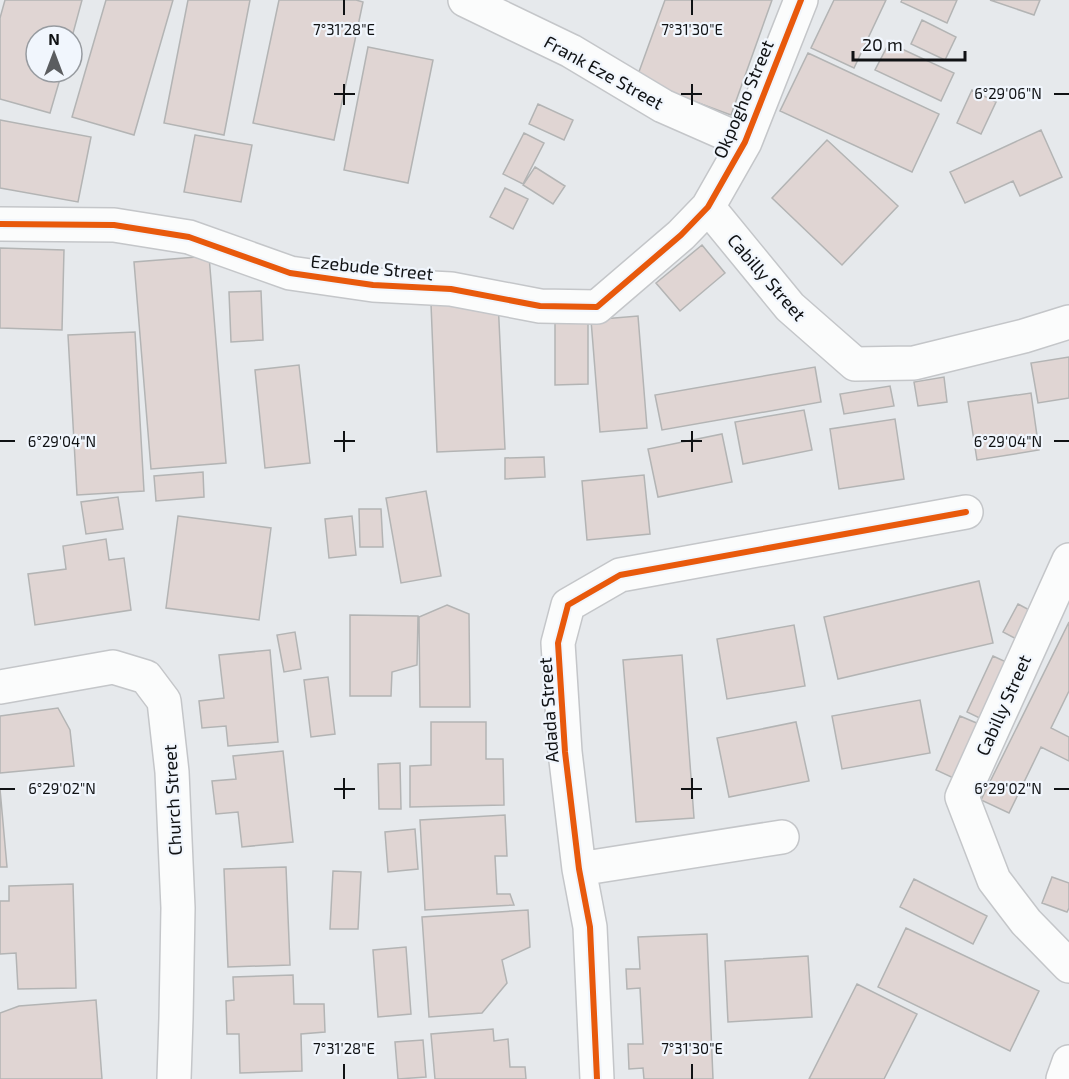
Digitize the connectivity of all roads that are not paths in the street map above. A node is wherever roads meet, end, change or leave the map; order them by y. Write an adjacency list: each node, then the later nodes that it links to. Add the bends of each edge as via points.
1 (465, 0): 3 (street, Frank Eze Street, via 571,51 663,106)
2 (801, 0): 3 (street, Okpogho Street)
3 (745, 142): 4 (street, Okpogho Street)
4 (708, 207): 5 (street, Ezebude Street, via 597,307 540,306 452,289 373,285 290,273 189,237 114,225); 6 (street, Cabilly Street, via 790,307 855,364 914,363)
5 (0, 224)
6 (1069, 322)
7 (966, 512): 11 (street, Adada Street, via 620,575 568,606 558,643 565,752)
8 (1069, 560): 12 (street, Cabilly Street, via 962,797 994,880 1026,922)
9 (0, 687): 14 (street, Church Street, via 113,667 146,677 164,700 172,772 178,908)
10 (782, 837): 11 (street)
11 (579, 869): 15 (street, Adada Street, via 590,927)
12 (1069, 966)
13 (1069, 1062): 16 (street)
14 (174, 1079)
15 (597, 1079)
16 (1063, 1079)

